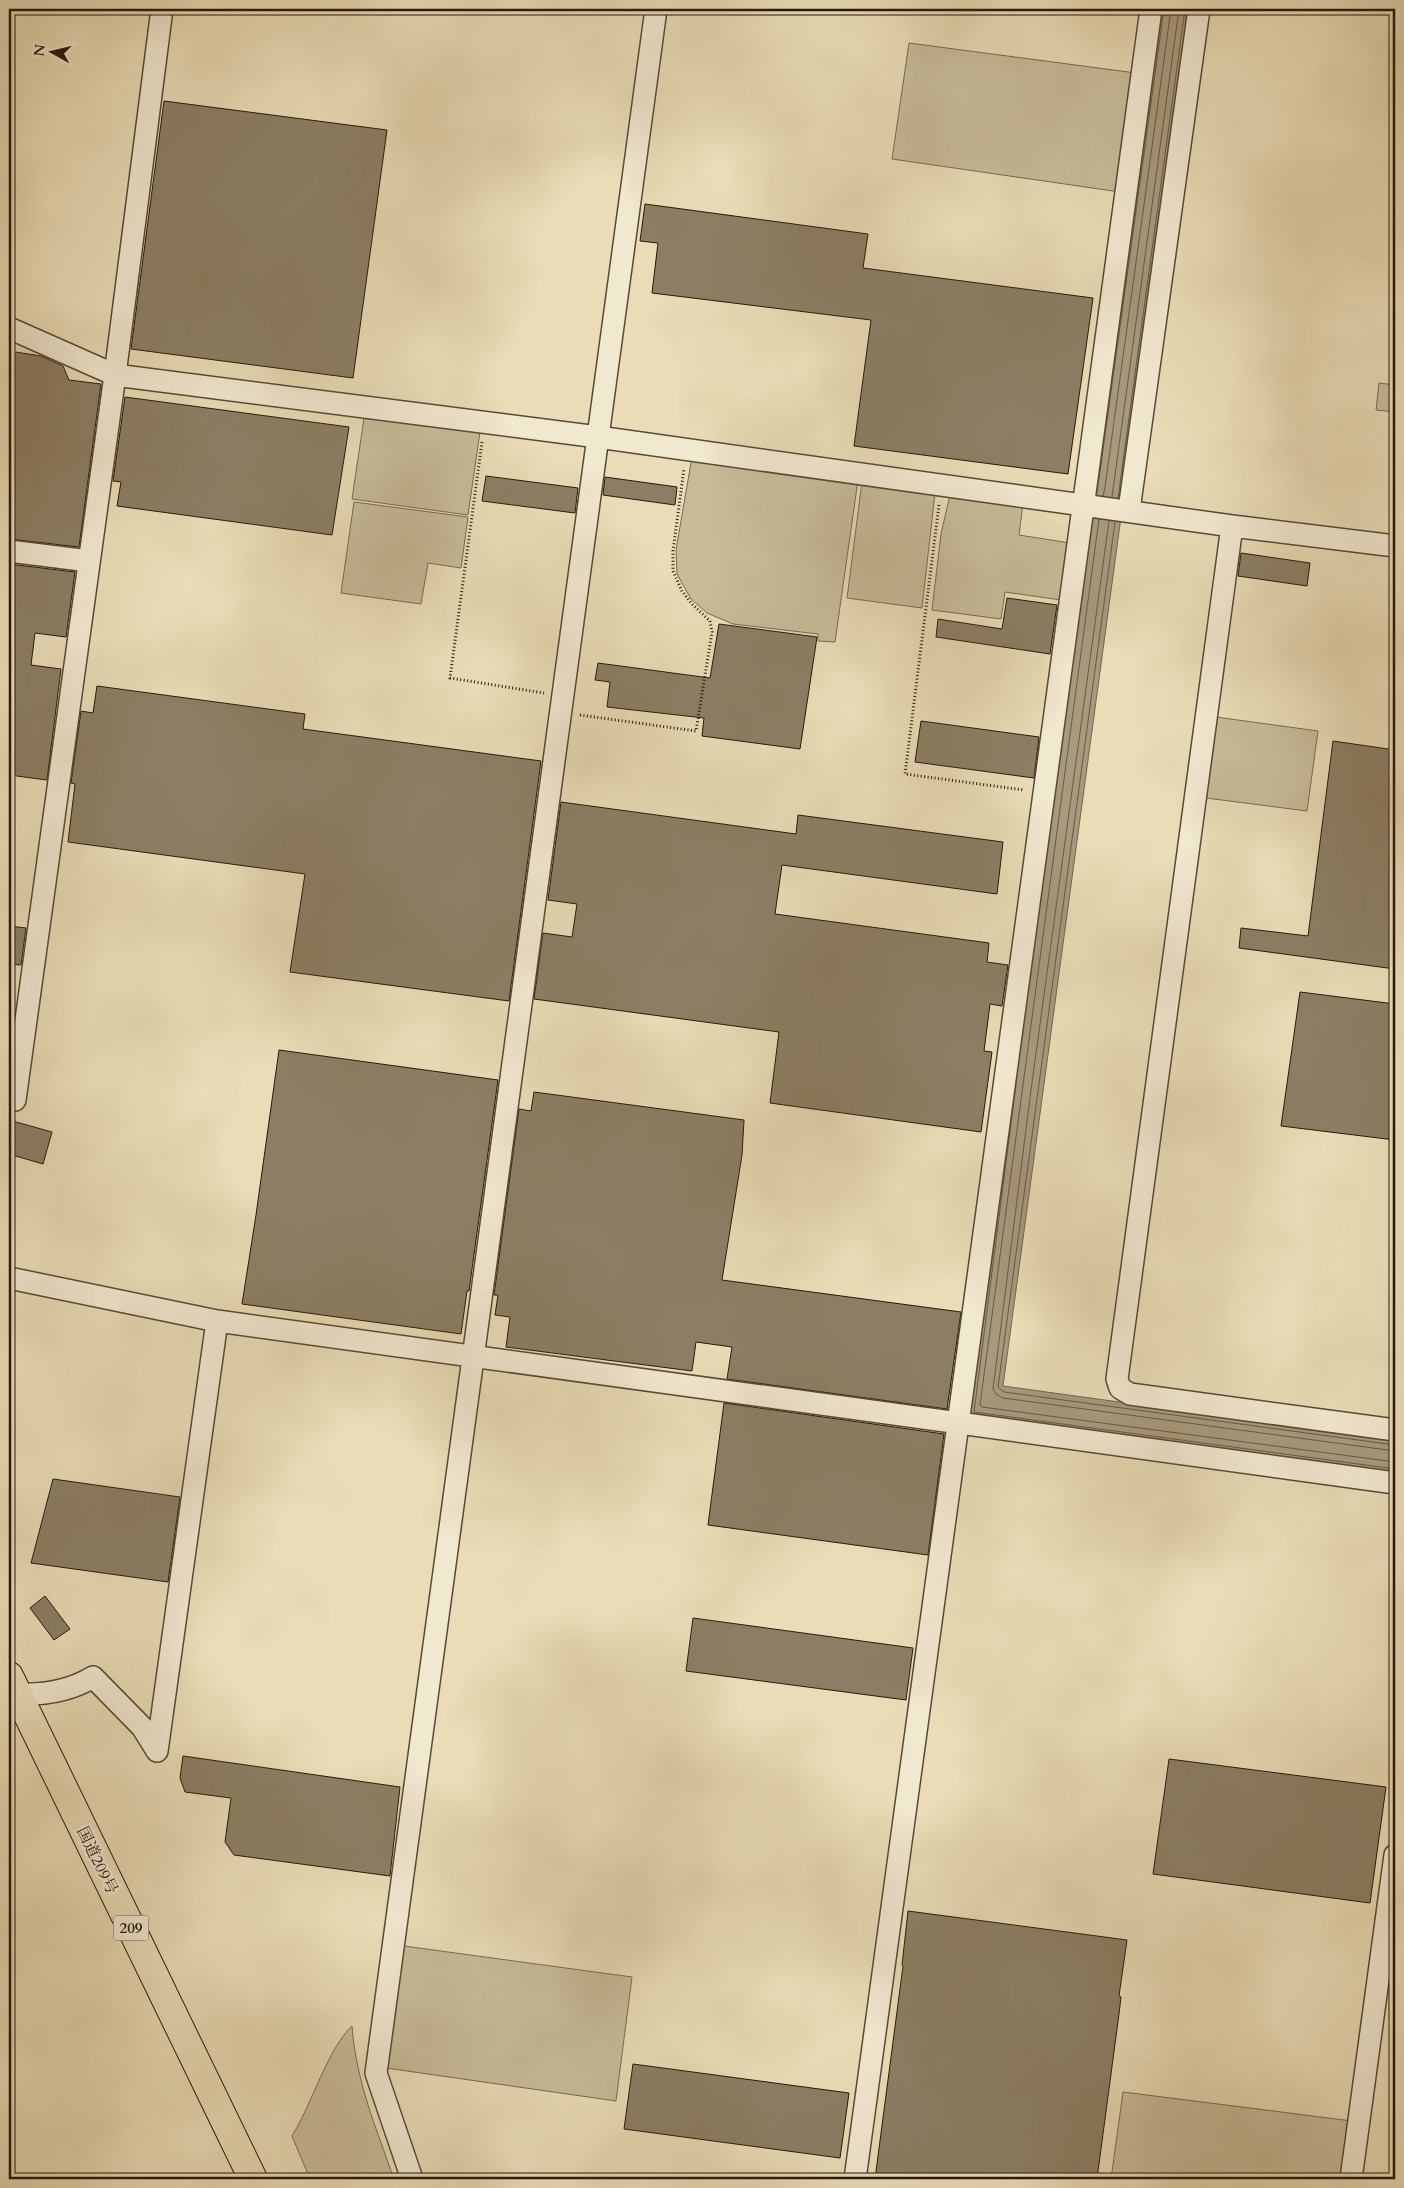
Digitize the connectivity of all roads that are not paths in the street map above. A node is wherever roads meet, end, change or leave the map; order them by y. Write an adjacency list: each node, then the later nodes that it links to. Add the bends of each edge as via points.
1 (162, 9): 6 (street)
2 (656, 9): 7 (street)
3 (1151, 9): 8 (street)
4 (1199, 9): 9 (street)
5 (9, 328): 6 (street)
6 (115, 375): 7 (street); 13 (street)
7 (598, 437): 8 (street); 17 (street)
8 (1084, 504): 9 (street); 18 (street)
9 (1129, 510): 10 (street)
10 (1232, 526): 11 (street); 19 (street, via 1117,1379 1120,1388 1130,1394)
11 (1395, 546)
12 (9, 551): 13 (street)
13 (89, 561): 14 (street, via 15,1100)
14 (9, 1098)
15 (9, 1278): 16 (street)
16 (217, 1322): 17 (street); 21 (street, via 157,1751 142,1727 93,1677 79,1686 41,1694)
17 (473, 1357): 18 (street); 24 (street, via 376,2072)
18 (959, 1423): 20 (street); 25 (street)
19 (1395, 1430)
20 (1395, 1483)
21 (13, 1685): 23 (highway, 国道209号 / 209)
22 (1395, 1855): 26 (street)
23 (253, 2179)
24 (412, 2179)
25 (854, 2179)
26 (1351, 2179)

